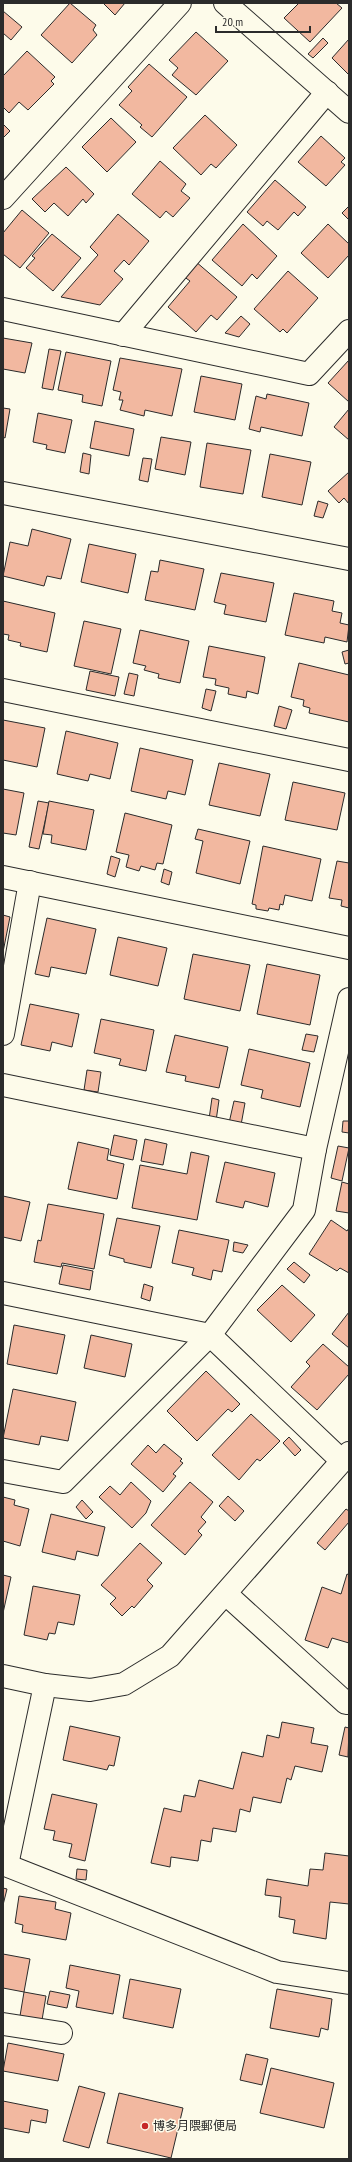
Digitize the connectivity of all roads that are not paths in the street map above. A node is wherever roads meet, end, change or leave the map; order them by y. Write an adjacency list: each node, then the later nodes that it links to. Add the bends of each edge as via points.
1 (180, 3): 5 (street)
2 (225, 3): 3 (street)
3 (327, 92): 4 (street); 8 (street)
4 (349, 112)
5 (3, 198)
6 (3, 309): 8 (street)
7 (349, 331): 8 (street, via 309,374)
8 (123, 336)
9 (3, 493): 10 (street)
10 (349, 559)
11 (3, 690): 12 (street)
12 (349, 760)
13 (3, 876): 14 (street)
14 (30, 882): 15 (street); 17 (street)
15 (349, 948)
16 (349, 999): 19 (street)
17 (3, 1034)
18 (3, 1085): 19 (street)
19 (314, 1149): 21 (street, via 304,1210)
20 (3, 1292): 21 (street)
21 (210, 1335): 22 (street); 23 (street, via 63,1482)
22 (345, 1457): 24 (street)
23 (3, 1471)
24 (226, 1594): 26 (street, via 170,1656 124,1684 90,1690); 27 (street)
25 (3, 1676): 26 (street)
26 (46, 1685): 28 (street)
27 (349, 1703)
28 (5, 1865): 29 (street, via 278,1972)
29 (349, 1983)
30 (3, 2024): 31 (street)
31 (61, 2033)

